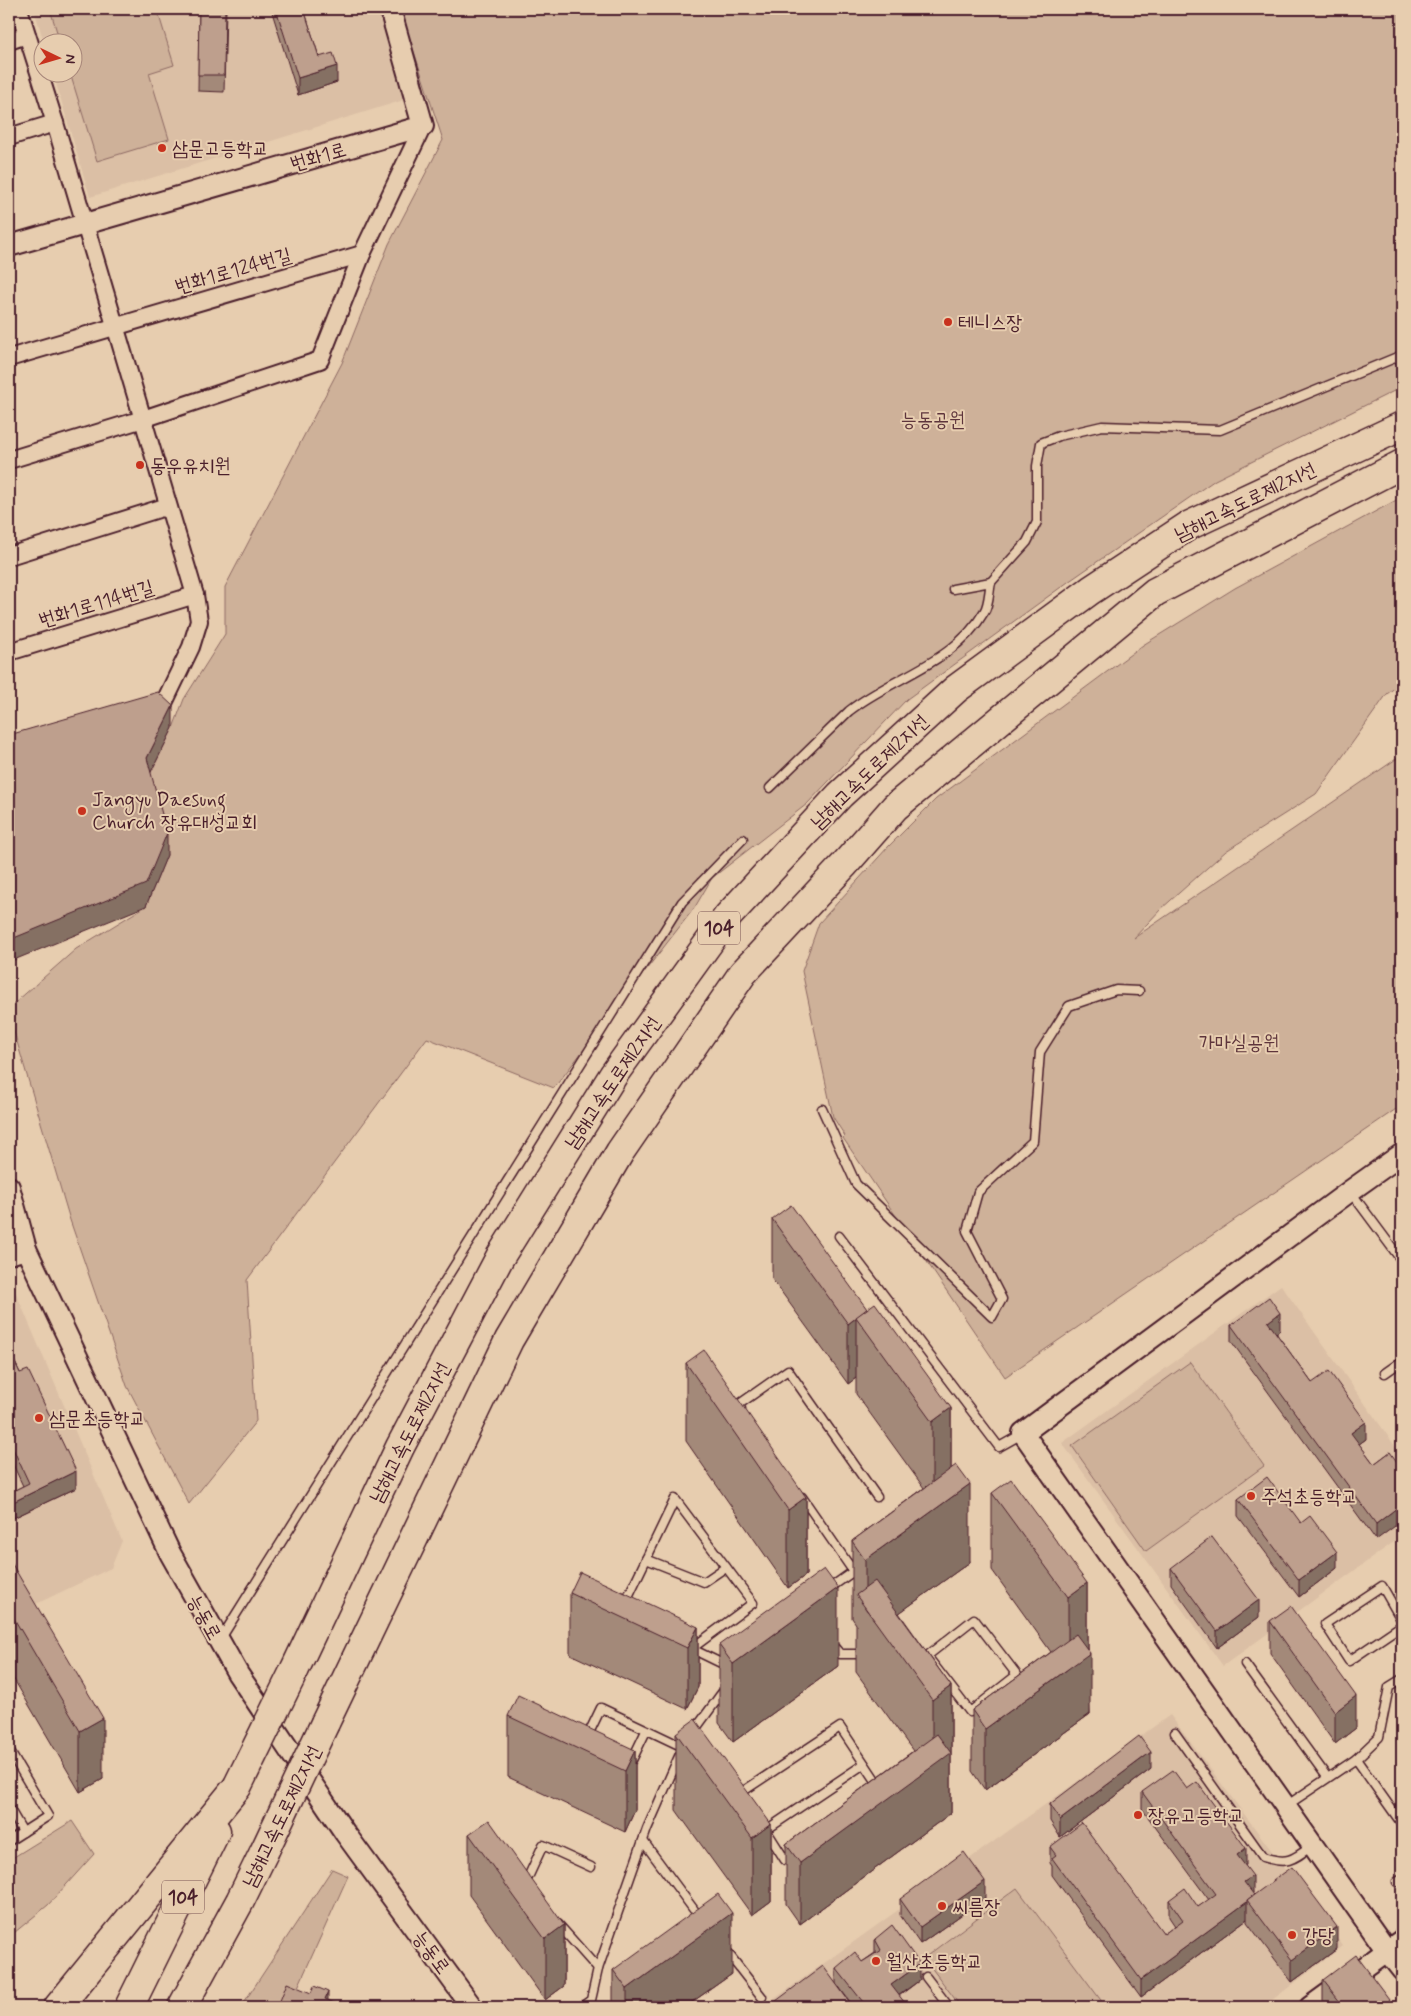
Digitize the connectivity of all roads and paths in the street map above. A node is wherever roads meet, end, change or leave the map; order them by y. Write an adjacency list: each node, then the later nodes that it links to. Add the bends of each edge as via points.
1 (19, 9): 3 (street)
2 (390, 9): 6 (street)
3 (27, 36): 4 (street); 5 (street)
4 (9, 41)
5 (55, 123): 7 (street); 8 (street)
6 (423, 126): 8 (street, 번화1로); 10 (street)
7 (9, 136)
8 (84, 223): 9 (street, 번화1로); 11 (street)
9 (9, 246)
10 (362, 254): 11 (street, 번화1로124번길); 14 (street, via 320,360)
11 (115, 326): 13 (street); 14 (street)
12 (1402, 355): 20 (lane, via 1220,430 1102,426 1041,443 1037,466 1037,522 1027,542)
13 (9, 358)
14 (143, 419): 16 (street); 18 (street)
15 (1402, 426): 71 (highway, 남해고속도로제2지선 / 104, bridge, via 1188,526 1091,590 956,689 840,795 728,916 614,1074 500,1257 400,1447)
16 (9, 460)
17 (1402, 464): 88 (highway, 남해고속도로제2지선 / 104, bridge, via 1155,592 895,807 743,973 620,1152 509,1340)
18 (168, 506): 19 (street); 22 (street)
19 (9, 556)
20 (991, 582): 21 (lane); 25 (lane, via 985,611 963,640 927,666 862,701)
21 (953, 589)
22 (195, 595): 23 (street, 번화1로114번길); 24 (street, via 199,620 191,647 164,703)
23 (9, 652)
24 (136, 711)
25 (770, 788)
26 (742, 839): 50 (lane, via 682,902)
27 (1139, 991): 28 (lane, via 1116,990 1070,1006 1040,1052 1033,1141 978,1192 967,1231 1002,1298 992,1317 856,1184)
28 (822, 1109)
29 (1402, 1154): 31 (street)
30 (9, 1187): 33 (street, 능동로)
31 (1350, 1191): 34 (lane); 38 (street)
32 (839, 1236): 38 (lane, via 999,1446)
33 (17, 1251): 50 (street, 능동로, via 170,1553)
34 (1402, 1261)
35 (1402, 1361): 36 (lane)
36 (1385, 1373)
37 (744, 1412): 40 (lane, via 738,1404 788,1370)
38 (1023, 1433): 76 (street)
39 (798, 1492): 44 (lane)
40 (878, 1497)
41 (646, 1559): 43 (lane, via 704,1582); 43 (lane, via 676,1499); 46 (lane)
42 (862, 1566): 44 (lane)
43 (726, 1567): 52 (lane, via 752,1603)
44 (853, 1571): 45 (lane)
45 (817, 1598)
46 (620, 1613)
47 (1402, 1621): 48 (lane, via 1382,1586 1325,1624 1349,1661)
48 (1402, 1625)
49 (828, 1639): 53 (lane, via 840,1654)
50 (219, 1641): 103 (street, 능동로, via 345,1833)
51 (682, 1644): 52 (lane)
52 (691, 1649): 57 (lane)
53 (869, 1654)
54 (917, 1656): 55 (lane)
55 (927, 1656): 55 (lane, via 970,1712 1017,1675 974,1619)
56 (1245, 1664): 70 (lane)
57 (738, 1671)
58 (1402, 1679): 65 (lane, via 1389,1687 1379,1737)
59 (727, 1686): 63 (lane)
60 (646, 1730): 62 (lane, via 601,1708); 63 (lane); 66 (lane, via 629,1766)
61 (1175, 1733): 84 (lane, via 1263,1858 1279,1862 1294,1859)
62 (583, 1745)
63 (683, 1747): 68 (lane)
64 (9, 1750): 81 (lane, via 48,1816)
65 (1356, 1759): 70 (lane); 79 (lane)
66 (621, 1763)
67 (864, 1764): 73 (lane, via 840,1727); 74 (lane); 80 (lane)
68 (674, 1766): 69 (lane); 83 (lane)
69 (683, 1770)
70 (1327, 1777): 76 (lane)
71 (237, 1787): 99 (highway); 100 (highway, 남해고속도로제2지선 / 104)
72 (731, 1791): 73 (lane)
73 (739, 1794): 75 (lane)
74 (884, 1794)
75 (745, 1801)
76 (1286, 1806): 84 (street)
77 (9, 1808): 81 (lane)
78 (760, 1823): 80 (lane)
79 (1402, 1824)
80 (766, 1830): 85 (lane, via 785,1860)
81 (23, 1832): 82 (lane)
82 (9, 1841)
83 (643, 1841): 90 (lane); 95 (lane)
84 (1314, 1845): 94 (street)
85 (802, 1849)
86 (591, 1867): 87 (lane, via 544,1845 524,1887)
87 (530, 1894)
88 (240, 1901): 101 (highway, 남해고속도로제2지선 / 104); 102 (highway)
89 (555, 1921): 95 (lane)
90 (702, 1921): 91 (lane); 92 (lane)
91 (694, 1927)
92 (708, 1928)
93 (720, 1944): 98 (lane)
94 (1394, 1945): 96 (street); 106 (street)
95 (598, 1969): 104 (lane, via 591,2000)
96 (1402, 1970)
97 (926, 1977): 105 (lane)
98 (762, 1997)
99 (58, 2007)
100 (129, 2007)
101 (182, 2007)
102 (193, 2007)
103 (472, 2007)
104 (581, 2007)
105 (949, 2007)
106 (1310, 2007)

